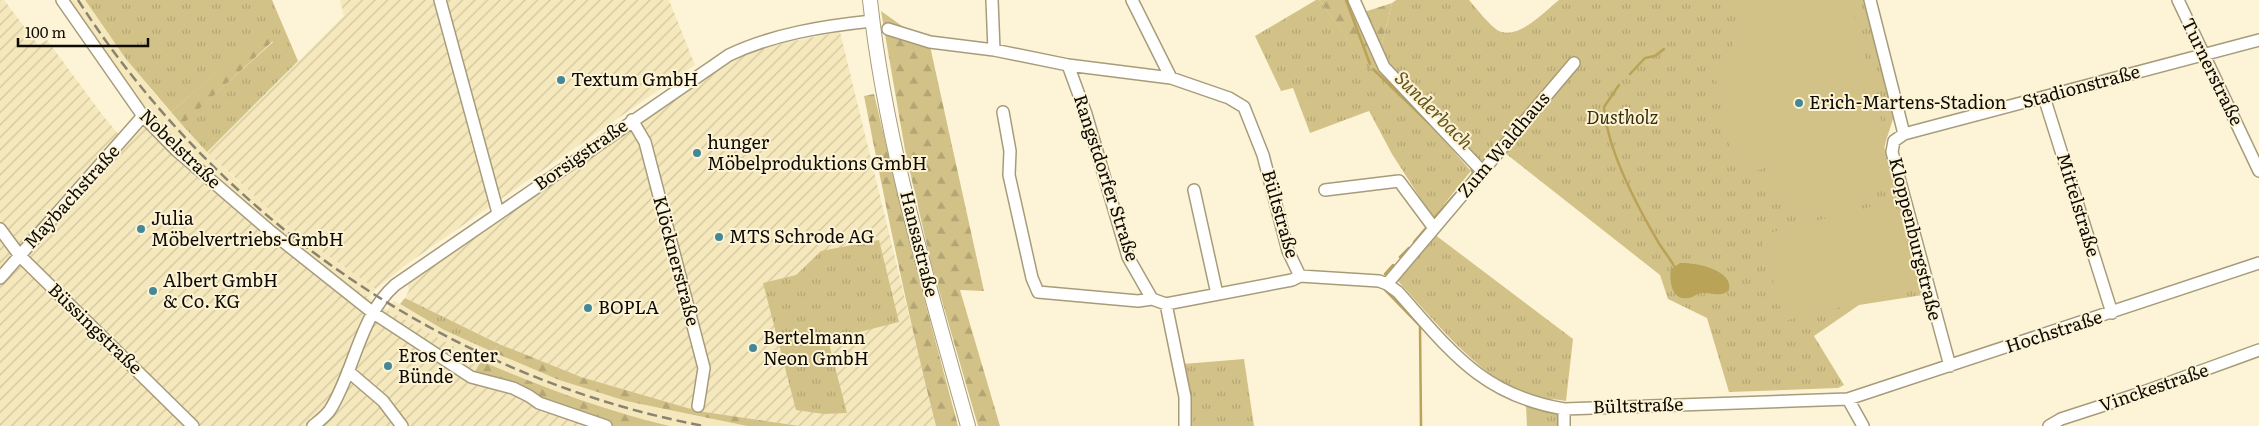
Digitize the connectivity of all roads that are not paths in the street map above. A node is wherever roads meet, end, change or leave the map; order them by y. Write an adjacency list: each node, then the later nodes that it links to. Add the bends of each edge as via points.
1 (62, 0): 19 (street, Nobelstraße)
2 (440, 0): 26 (street)
3 (870, 0): 9 (main road, Hansastraße)
4 (992, 0): 12 (street)
5 (1132, 0): 16 (street)
6 (1354, 0): 22 (street, via 1384,67)
7 (1870, 0): 21 (street, Kloppenburgstraße)
8 (2178, 0): 13 (street, Turnerstraße)
9 (872, 21): 20 (street, Borsigstraße, via 829,25 748,46 729,55); 49 (main road, Hansastraße, via 889,118 920,255)
10 (888, 28): 12 (street, Bültstraße, via 930,42)
11 (2259, 40): 13 (street, Stadionstraße)
12 (994, 50): 15 (street, Bültstraße)
13 (2204, 54): 17 (street, Stadionstraße); 23 (street, Turnerstraße)
14 (1574, 63): 22 (street, Zum Waldhaus)
15 (1068, 65): 16 (street, Bültstraße); 35 (street, Rangstdorfer Straße, via 1086,114 1128,257)
16 (1171, 78): 31 (street, Bültstraße, via 1229,98 1244,107 1263,155 1288,251)
17 (2044, 97): 21 (street, Stadionstraße); 38 (street, Mittelstraße)
18 (1003, 112): 35 (street, via 1010,151 1009,175 1038,292 1138,301)
19 (143, 116): 29 (street, Maybachstraße); 37 (street, Nobelstraße, via 176,150 270,231)
20 (632, 120): 26 (street, Borsigstraße); 43 (street, Klöcknerstraße, via 645,142 704,368)
21 (1904, 134): 40 (street, Kloppenburgstraße, via 1894,141 1892,152)
22 (1482, 171): 27 (street, Zum Waldhaus)
23 (2259, 171)
24 (1194, 190): 34 (street)
25 (1325, 190): 27 (street, via 1399,181)
26 (498, 213): 37 (street, Borsigstraße, via 395,285)
27 (1434, 228): 33 (street, Zum Waldhaus)
28 (0, 230): 29 (street, Büssingstraße)
29 (20, 256): 32 (street, Maybachstraße); 45 (street, Büssingstraße)
30 (2259, 263): 38 (street, Hochstraße)
31 (1300, 276): 33 (street, Bültstraße); 34 (street)
32 (0, 278)
33 (1388, 284): 44 (street, Bültstraße, via 1468,368 1522,400)
34 (1217, 294): 36 (street)
35 (1152, 299): 36 (street)
36 (1166, 304): 50 (street, via 1185,397)
37 (372, 312): 41 (street, Borsigstraße); 48 (street, Nobelstraße, via 470,377 513,388 539,404)
38 (2112, 313): 40 (street, Hochstraße)
39 (2259, 350): 53 (street, Vinckestraße)
40 (1950, 366): 42 (street, Hochstraße)
41 (348, 371): 46 (street, Borsigstraße, via 329,411); 47 (street, via 383,401)
42 (1848, 399): 44 (street, Bültstraße); 52 (street)
43 (698, 406)
44 (1564, 408): 51 (street)
45 (193, 426)
46 (313, 426)
47 (402, 426)
48 (602, 426)
49 (968, 426)
50 (1185, 426)
51 (1564, 426)
52 (1863, 426)
53 (2049, 426)

